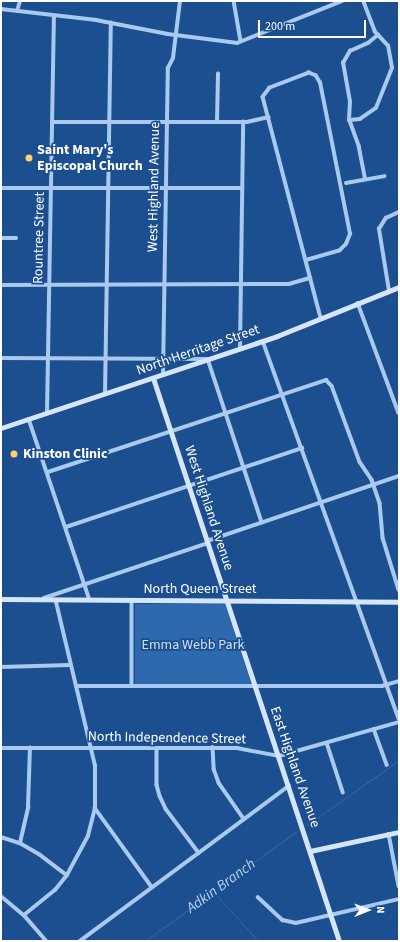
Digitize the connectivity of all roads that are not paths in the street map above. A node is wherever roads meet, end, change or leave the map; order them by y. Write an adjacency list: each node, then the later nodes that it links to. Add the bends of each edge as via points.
1 (20, 1): 7 (street)
2 (180, 1): 10 (street, West Highland Avenue)
3 (234, 1): 12 (street)
4 (342, 1): 12 (street)
5 (363, 1): 11 (street)
6 (1, 9): 7 (street)
7 (17, 11): 8 (street)
8 (54, 16): 9 (street); 16 (street, Rountree Street)
9 (111, 23): 10 (street); 19 (street)
10 (176, 34): 12 (street); 20 (street, West Highland Avenue, via 173,58 168,68)
11 (378, 35): 15 (street, via 350,51 344,59); 15 (street, via 388,46 392,68 376,108 360,120)
12 (241, 41)
13 (218, 74): 17 (street)
14 (268, 117): 18 (street); 32 (street); 32 (street, via 263,97 266,91 305,74 316,76 322,89 350,234 340,250)
15 (349, 120): 22 (street, via 358,142)
16 (52, 122): 19 (street); 25 (street, Rountree Street)
17 (217, 122): 18 (street); 20 (street)
18 (243, 122): 28 (street)
19 (110, 123): 20 (street); 26 (street)
20 (167, 123): 27 (street, West Highland Avenue)
21 (384, 176): 22 (street)
22 (365, 179): 23 (street)
23 (346, 183)
24 (1, 188): 25 (street)
25 (51, 188): 26 (street); 34 (street, Rountree Street)
26 (109, 188): 27 (street); 35 (street)
27 (166, 188): 28 (street); 36 (street, West Highland Avenue)
28 (242, 188): 37 (street)
29 (399, 212): 40 (street, via 386,218 379,229)
30 (1, 238): 31 (street)
31 (16, 238)
32 (306, 260): 33 (street)
33 (310, 278): 37 (street, via 290,284); 42 (street)
34 (49, 284): 35 (street); 38 (street); 46 (street, Rountree Street)
35 (107, 284): 36 (street); 47 (street)
36 (164, 284): 37 (street); 48 (street, West Highland Avenue)
37 (240, 284): 44 (street)
38 (1, 285)
39 (399, 287): 40 (street, North Herritage Street)
40 (389, 291): 41 (street, North Herritage Street)
41 (358, 303): 42 (street, North Herritage Street); 56 (street)
42 (321, 318): 43 (street, North Herritage Street)
43 (263, 341): 44 (street, North Herritage Street); 53 (street)
44 (240, 349): 49 (street, North Herritage Street)
45 (1, 358): 46 (street)
46 (48, 358): 47 (street); 54 (street, Rountree Street)
47 (106, 358): 48 (street); 52 (street)
48 (163, 358): 49 (street); 50 (street, West Highland Avenue)
49 (208, 359): 50 (street, North Herritage Street); 55 (street)
50 (163, 374): 51 (street, North Herritage Street)
51 (153, 378): 52 (street, North Herritage Street); 59 (street, West Highland Avenue)
52 (105, 394): 54 (street, North Herritage Street)
53 (282, 394): 55 (street); 60 (street); 64 (street, via 323,380 329,381 360,462)
54 (47, 413): 57 (street, North Herritage Street)
55 (226, 413): 59 (street); 61 (street)
56 (399, 413)
57 (29, 419): 58 (street, North Herritage Street); 62 (street)
58 (1, 428)
59 (171, 431): 62 (street); 65 (street, West Highland Avenue)
60 (302, 448): 61 (street); 66 (street)
61 (244, 467): 65 (street); 67 (street)
62 (48, 472): 68 (street)
63 (399, 476): 64 (street)
64 (374, 485): 66 (street); 71 (street, via 380,503 383,538)
65 (189, 486): 68 (street); 69 (street, West Highland Avenue)
66 (322, 502): 67 (street); 78 (street)
67 (262, 522): 69 (street)
68 (66, 527): 70 (street)
69 (207, 542): 70 (street); 76 (street, West Highland Avenue)
70 (85, 584): 72 (street); 74 (street)
71 (399, 590)
72 (41, 599): 73 (street, North Queen Street); 74 (street, North Queen Street)
73 (1, 600)
74 (90, 600): 75 (street, North Queen Street)
75 (132, 600): 76 (street, North Queen Street); 84 (street)
76 (228, 601): 78 (street, North Queen Street); 85 (street, East Highland Avenue)
77 (56, 602): 80 (street)
78 (357, 602): 79 (street, North Queen Street); 86 (street)
79 (399, 602)
80 (70, 665): 81 (street); 83 (street)
81 (1, 667)
82 (399, 681): 86 (street)
83 (76, 686): 84 (street); 94 (street)
84 (132, 686): 85 (street)
85 (255, 686): 86 (street); 96 (street, East Highland Avenue)
86 (388, 686): 87 (street)
87 (399, 718)
88 (399, 722): 89 (street, North Independence Street)
89 (374, 729): 90 (street, North Independence Street); 97 (street)
90 (327, 743): 96 (street, North Independence Street); 99 (street)
91 (213, 747): 95 (street, North Independence Street); 96 (street, North Independence Street, via 248,749); 101 (street, via 214,769 219,783)
92 (1, 748): 93 (street, North Independence Street)
93 (30, 748): 94 (street, North Independence Street); 105 (street, via 28,807)
94 (91, 748): 95 (street, North Independence Street); 100 (street, via 96,778)
95 (157, 748): 107 (street, via 157,785 160,796 166,809)
96 (279, 756): 98 (street, East Highland Avenue)
97 (387, 765)
98 (289, 786): 101 (street); 106 (street, East Highland Avenue)
99 (343, 792)
100 (95, 808): 108 (street, via 88,836); 110 (street)
101 (244, 819): 107 (street)
102 (399, 832): 103 (street)
103 (389, 834): 106 (street); 109 (street)
104 (1, 837): 105 (street)
105 (20, 843): 108 (street, via 45,857)
106 (310, 851): 114 (street, East Highland Avenue)
107 (199, 853): 110 (street)
108 (67, 875): 115 (street, via 54,890)
109 (399, 886)
110 (152, 887): 117 (street)
111 (1, 897): 115 (street)
112 (258, 897): 114 (street, via 279,917 290,922)
113 (399, 899): 114 (street)
114 (330, 914): 118 (street, East Highland Avenue)
115 (24, 915): 116 (street)
116 (47, 941)
117 (80, 941)
118 (339, 941)

